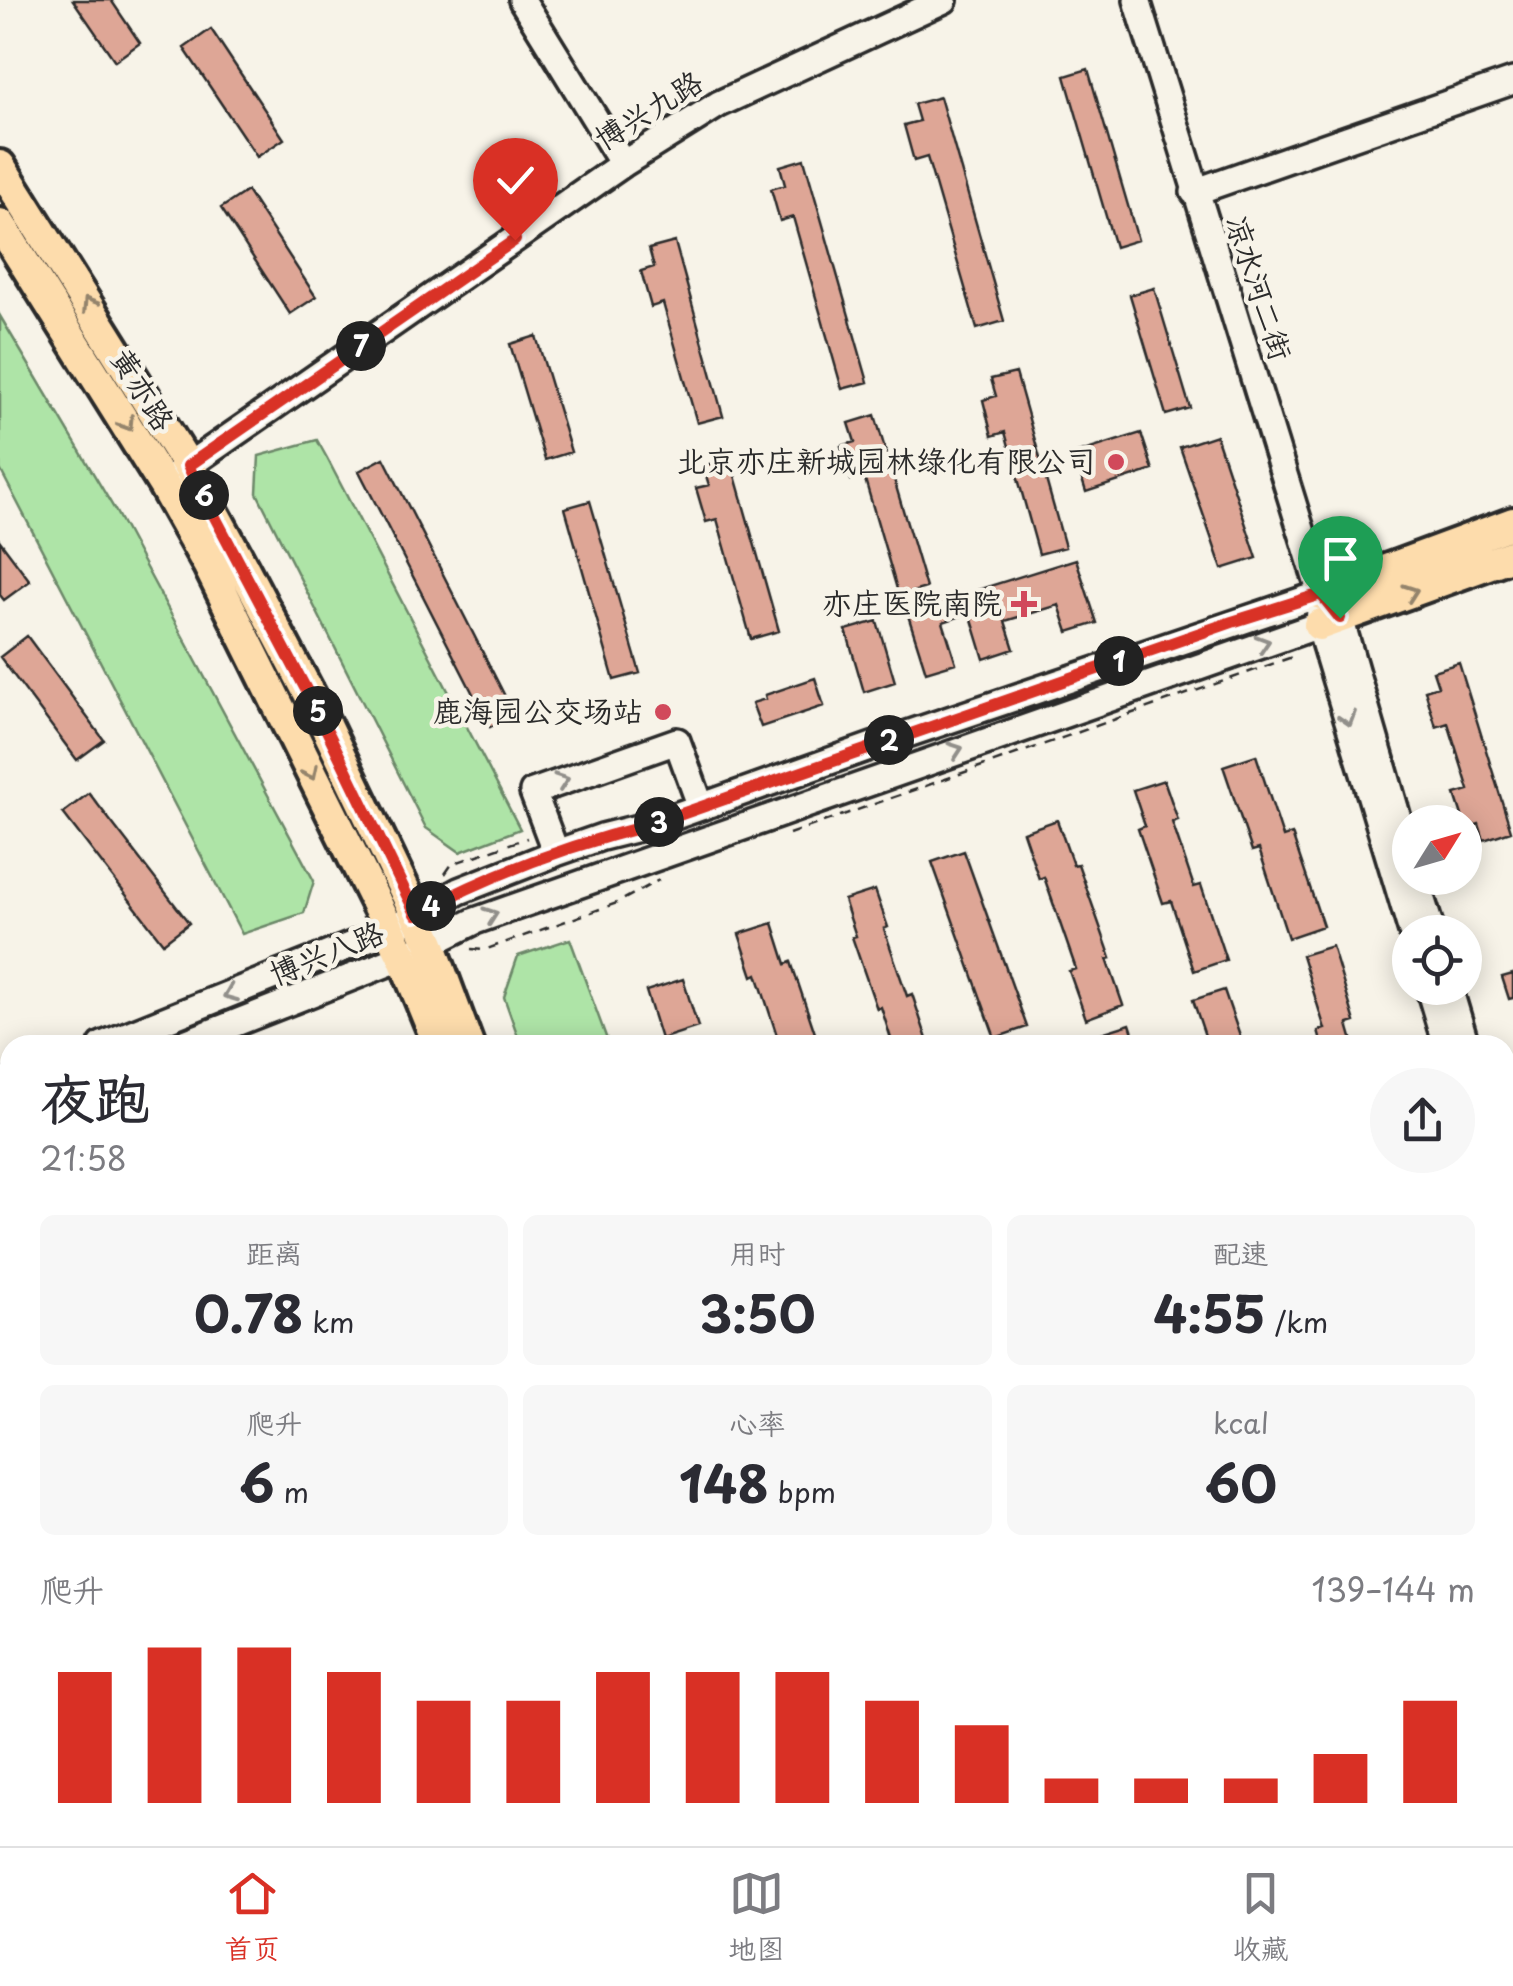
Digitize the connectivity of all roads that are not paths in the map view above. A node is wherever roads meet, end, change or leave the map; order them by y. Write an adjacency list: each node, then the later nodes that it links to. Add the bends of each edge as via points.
1 (522, 0): 5 (street)
2 (944, 0): 5 (street, 博兴九路, via 719,104)
3 (1137, 0): 7 (street, 凉水河二街)
4 (1513, 81): 7 (street)
5 (624, 164): 9 (street, 博兴九路)
6 (0, 166): 9 (main road, 黄亦路, one-way to 6)
7 (1194, 192): 13 (street, 凉水河二街)
8 (0, 224): 10 (main road, 黄亦路, one-way to 10)
9 (188, 466): 10 (street, 博兴九路); 18 (main road, 黄亦路)
10 (163, 484): 20 (main road, 黄亦路, one-way to 20)
11 (1513, 523): 13 (main road, 博兴八路)
12 (1513, 555): 14 (main road, 博兴八路, one-way to 12)
13 (1321, 594): 14 (street, 凉水河二街); 16 (street, 博兴八路)
14 (1330, 622): 15 (street, 凉水河二街); 19 (street, 凉水河二街, one-way to 19); 20 (street, 博兴八路, one-way to 14)
15 (1392, 806)
16 (701, 807): 17 (street, 博兴八路); 17 (street, one-way to 16, via 532,792 677,740)
17 (556, 853): 18 (street, 博兴八路)
18 (416, 914): 20 (main road, 黄亦路)
19 (1408, 915)
20 (407, 943): 23 (street, 博兴八路, one-way to 23); 24 (street, 博兴八路); 25 (main road); 26 (main road)
21 (1434, 1005): 27 (street)
22 (1453, 1005): 28 (street)
23 (132, 1035)
24 (202, 1035)
25 (435, 1035)
26 (462, 1035)
27 (1443, 1035)
28 (1463, 1035)

